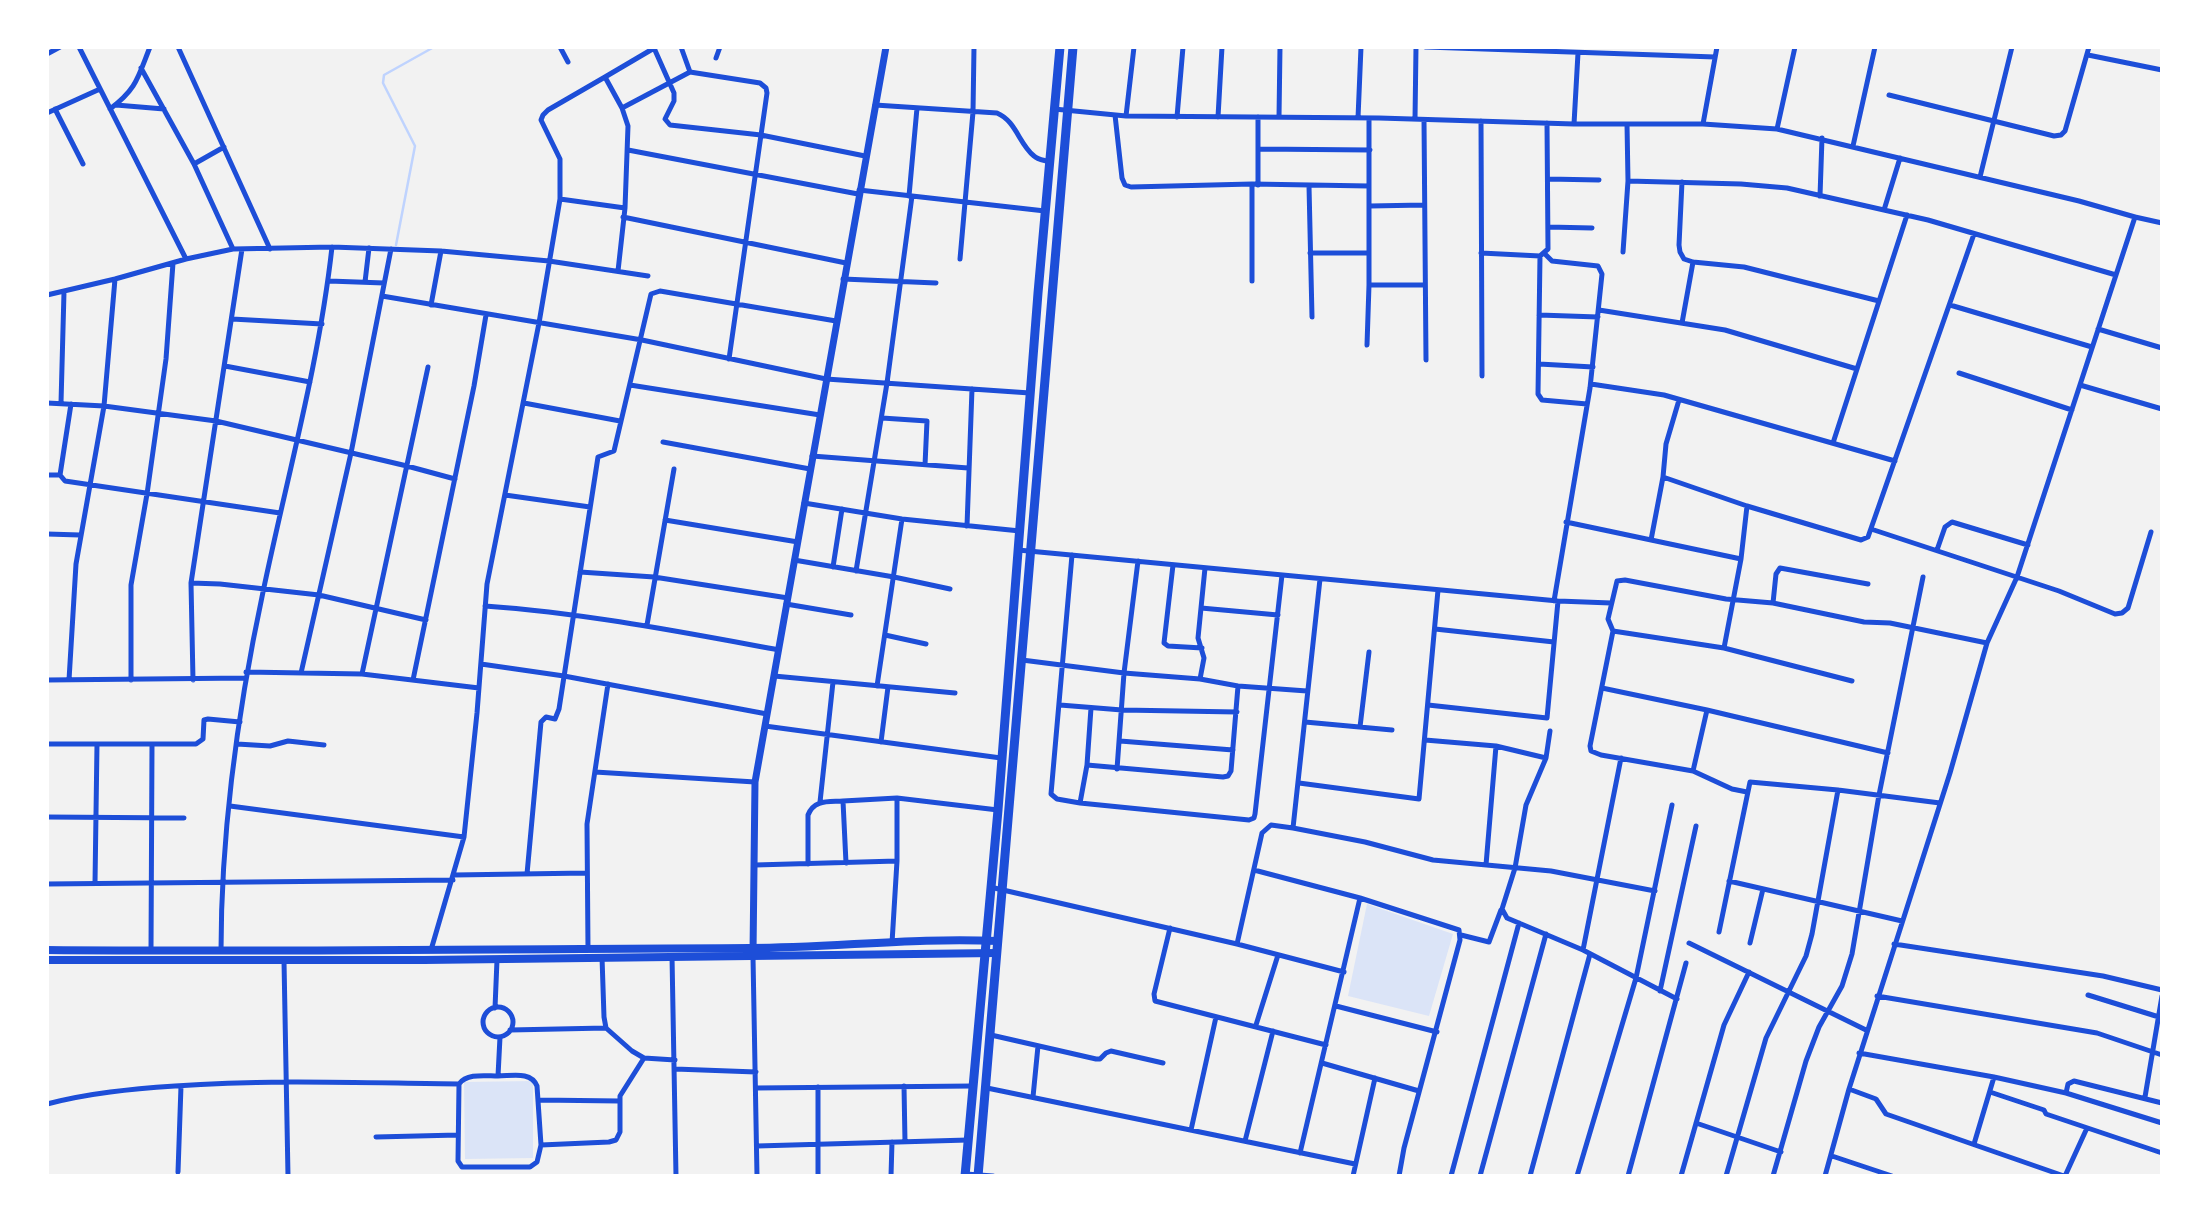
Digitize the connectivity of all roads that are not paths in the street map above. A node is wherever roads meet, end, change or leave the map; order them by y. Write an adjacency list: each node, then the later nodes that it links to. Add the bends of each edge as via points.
1 (60, 47): 28 (street)
2 (79, 47): 38 (street)
3 (150, 47): 33 (street)
4 (178, 47): 70 (street)
5 (560, 47): 32 (street)
6 (681, 47): 35 (street)
7 (720, 47): 31 (street)
8 (886, 47): 40 (street)
9 (974, 47): 48 (street)
10 (1060, 47): 46 (main road)
11 (1073, 47): 47 (main road)
12 (1134, 47): 51 (street)
13 (1183, 47): 52 (street)
14 (1222, 47): 53 (street)
15 (1280, 47): 55 (street)
16 (1361, 47): 56 (street)
17 (1416, 47): 58 (street)
18 (1426, 47): 25 (street)
19 (1717, 47): 30 (street)
20 (1795, 47): 66 (street)
21 (1875, 47): 69 (street)
22 (2012, 47): 61 (street)
23 (2089, 47): 29 (street)
24 (655, 48): 36 (street); 37 (street)
25 (1487, 48): 26 (street)
26 (1523, 49): 27 (street)
27 (1578, 53): 30 (street); 63 (street)
28 (47, 54)
29 (2088, 55): 34 (street); 61 (street, via 2061,135)
30 (1715, 57): 65 (street)
31 (716, 58)
32 (568, 62)
33 (141, 68): 41 (street, via 135,86); 45 (street)
34 (2162, 70)
35 (690, 72): 37 (street); 67 (street, via 760,83 766,88)
36 (605, 77): 42 (street); 91 (street, via 543,114 543,128 561,166)
37 (669, 82): 42 (street); 67 (street, via 675,97 665,119 670,125)
38 (100, 89): 41 (street); 44 (street)
39 (1889, 96): 61 (street)
40 (875, 105): 43 (street); 74 (street)
41 (113, 107): 45 (street); 118 (street)
42 (622, 108): 72 (street)
43 (917, 108): 48 (street); 89 (street)
44 (55, 109): 49 (street); 77 (street)
45 (164, 109): 78 (street)
46 (1054, 109): 47 (street); 76 (main road)
47 (1067, 111): 50 (street); 230 (main road)
48 (973, 112): 76 (street, via 1004,116 1035,157); 92 (street)
49 (47, 113)
50 (1115, 116): 51 (street); 85 (street, via 1125,185)
51 (1126, 116): 52 (street)
52 (1177, 117): 53 (street)
53 (1218, 117): 54 (street)
54 (1258, 117): 55 (street); 71 (street)
55 (1279, 117): 56 (street)
56 (1359, 118): 57 (street)
57 (1369, 118): 58 (street); 73 (street)
58 (1415, 119): 59 (street)
59 (1424, 120): 60 (street); 93 (street)
60 (1480, 121): 62 (street); 116 (street)
61 (1994, 122): 80 (street)
62 (1547, 123): 63 (street); 81 (street)
63 (1574, 124): 64 (street)
64 (1628, 124): 65 (street); 83 (street)
65 (1703, 124): 66 (street)
66 (1777, 129): 68 (street)
67 (761, 135): 74 (street); 79 (street)
68 (1822, 138): 69 (street); 90 (street)
69 (1853, 146): 75 (street)
70 (224, 148): 78 (street); 110 (street)
71 (1258, 149): 73 (street); 85 (street)
72 (628, 150): 79 (street); 95 (street)
73 (1370, 150): 87 (street)
74 (865, 156): 88 (street)
75 (1900, 158): 80 (street); 96 (street)
76 (1050, 162): 97 (main road)
77 (83, 164)
78 (194, 164): 108 (street)
79 (755, 173): 88 (street); 105 (street)
80 (1980, 177): 100 (street)
81 (1548, 179): 82 (street); 102 (street)
82 (1599, 180)
83 (1628, 181): 84 (street); 113 (street)
84 (1682, 182): 90 (street, via 1787,188); 121 (street, via 1680,252)
85 (1255, 184): 86 (street); 130 (street)
86 (1309, 186): 87 (street); 114 (street)
87 (1369, 186): 94 (street)
88 (859, 192): 89 (street); 123 (street)
89 (910, 196): 92 (street); 132 (street)
90 (1820, 196): 96 (street)
91 (560, 199): 95 (street); 120 (street)
92 (965, 202): 97 (street); 119 (street)
93 (1424, 205): 94 (street); 136 (street)
94 (1370, 206): 115 (street)
95 (625, 208): 99 (street)
96 (1884, 210): 98 (street)
97 (1045, 211): 175 (main road)
98 (1907, 215): 104 (street); 141 (street)
99 (623, 217): 105 (street); 124 (street)
100 (2135, 217): 101 (street); 125 (street)
101 (2162, 223)
102 (1548, 227): 103 (street); 117 (street, via 1548,249)
103 (1592, 228)
104 (1974, 234): 125 (street); 143 (street)
105 (744, 242): 123 (street); 140 (street)
106 (332, 247): 107 (street); 110 (street); 129 (street)
107 (369, 248): 111 (street); 131 (street)
108 (233, 249): 109 (street); 118 (street)
109 (242, 249): 110 (street); 149 (street)
110 (270, 249)
111 (391, 249): 112 (street); 133 (street)
112 (441, 251): 120 (street); 142 (street)
113 (1623, 252)
114 (1310, 253): 115 (street); 147 (street)
115 (1369, 253): 135 (street)
116 (1482, 253): 117 (street); 167 (street)
117 (1543, 255): 144 (street, via 1552,261 1598,266 1602,274); 146 (street)
118 (186, 259): 122 (street)
119 (960, 259)
120 (549, 261): 124 (street); 151 (street)
121 (1693, 262): 141 (street, via 1744,267); 152 (street)
122 (173, 263): 127 (street); 185 (street)
123 (846, 263): 128 (street)
124 (618, 271): 126 (street)
125 (2116, 275): 154 (street)
126 (648, 276)
127 (115, 279): 137 (street); 182 (street)
128 (843, 279): 132 (street); 150 (street)
129 (329, 281): 131 (street); 153 (street)
130 (1252, 281)
131 (365, 282): 133 (street)
132 (900, 282): 134 (street); 170 (street)
133 (384, 283): 139 (street)
134 (936, 283)
135 (1369, 285): 136 (street); 156 (street)
136 (1425, 285): 160 (street)
137 (64, 292): 138 (street); 178 (street)
138 (47, 295)
139 (382, 296): 142 (street); 193 (street)
140 (736, 302): 150 (street); 155 (street, via 655,291); 159 (street)
141 (1879, 302): 165 (street)
142 (431, 305): 145 (street)
143 (1950, 305): 157 (street); 196 (street)
144 (1599, 310): 148 (street); 152 (street)
145 (486, 315): 151 (street); 205 (street)
146 (1539, 315): 148 (street); 161 (street)
147 (1312, 317)
148 (1598, 317): 164 (street)
149 (232, 319): 153 (street); 162 (street)
150 (836, 321): 168 (street)
151 (539, 323): 155 (street); 179 (street)
152 (1682, 323): 165 (street, via 1725,330)
153 (322, 324): 169 (street)
154 (2098, 329): 157 (street); 158 (street)
155 (642, 340): 159 (street); 172 (street)
156 (1367, 345)
157 (2092, 347): 173 (street)
158 (2162, 348)
159 (729, 359): 168 (street)
160 (1426, 360)
161 (1539, 365): 164 (street); 181 (street, via 1542,400)
162 (225, 366): 169 (street); 188 (street)
163 (428, 367): 198 (street)
164 (1593, 367): 171 (street)
165 (1857, 369): 192 (street)
166 (1959, 373): 184 (street)
167 (1482, 376)
168 (826, 379): 170 (street); 186 (street)
169 (310, 382): 190 (street)
170 (887, 383): 174 (street); 187 (street)
171 (1591, 384): 176 (street); 181 (street)
172 (630, 385): 186 (street); 189 (street)
173 (2080, 385): 183 (street); 184 (street)
174 (972, 389): 175 (street); 199 (street)
175 (1030, 393): 221 (main road)
176 (1679, 400): 192 (street); 204 (street, via 1666,444)
177 (47, 403): 178 (street)
178 (61, 403): 180 (street)
179 (524, 403): 189 (street); 208 (street)
180 (71, 404): 182 (street); 203 (street)
181 (1587, 404): 218 (street)
182 (104, 406): 185 (street); 206 (street)
183 (2162, 409)
184 (2072, 410): 227 (street)
185 (158, 414): 188 (street); 207 (street)
186 (820, 415): 194 (street)
187 (882, 418): 195 (street); 197 (street, via 927,421)
188 (216, 421): 190 (street); 209 (street)
189 (620, 421): 212 (street, via 614,451 598,457)
190 (297, 441): 193 (street); 214 (street)
191 (663, 442): 201 (street)
192 (1833, 443): 196 (street)
193 (351, 453): 198 (street); 251 (street)
194 (812, 456): 195 (street); 201 (street)
195 (875, 461): 197 (street); 215 (street)
196 (1895, 461): 220 (street)
197 (925, 464): 199 (street)
198 (407, 466): 205 (street); 258 (street)
199 (968, 468): 219 (street)
200 (674, 469): 217 (street)
201 (810, 469): 210 (street)
202 (47, 475): 203 (street)
203 (61, 475): 206 (street, via 65,481)
204 (1663, 477): 211 (street); 225 (street)
205 (455, 479): 263 (street)
206 (89, 484): 207 (street); 224 (street)
207 (147, 494): 209 (street); 288 (street, via 131,585)
208 (505, 495): 212 (street); 257 (street)
209 (203, 502): 214 (street); 246 (street)
210 (804, 503): 213 (street); 226 (street)
211 (1747, 506): 220 (street, via 1861,540); 232 (street)
212 (590, 507): 239 (street)
213 (842, 509): 215 (street); 236 (street)
214 (280, 513): 248 (street)
215 (867, 513): 216 (street); 238 (street)
216 (902, 519): 219 (street); 242 (street)
217 (665, 520): 226 (street); 241 (street)
218 (1566, 522): 225 (street); 254 (street)
219 (967, 526): 221 (street)
220 (1871, 529): 229 (street)
221 (1020, 531): 228 (main road)
222 (2151, 532): 244 (street, via 2128,608 2122,613)
223 (47, 534): 224 (street)
224 (80, 535): 287 (street)
225 (1651, 540): 232 (street)
226 (797, 542): 233 (street)
227 (2028, 545): 229 (street, via 1952,522 1945,527); 244 (street)
228 (1018, 550): 230 (street); 327 (main road)
229 (1937, 550): 244 (street)
230 (1031, 551): 231 (street); 276 (main road)
231 (1072, 555): 234 (street); 278 (street)
232 (1741, 559): 252 (street)
233 (794, 560): 236 (street); 253 (street)
234 (1138, 561): 235 (street); 280 (street)
235 (1173, 565): 237 (street); 272 (street, via 1164,643)
236 (833, 567): 238 (street)
237 (1205, 568): 240 (street); 259 (street)
238 (856, 570): 242 (street)
239 (580, 572): 241 (street); 260 (street)
240 (1282, 575): 245 (street); 262 (street)
241 (654, 577): 253 (street); 264 (street)
242 (894, 577): 249 (street); 268 (street)
243 (1923, 577): 265 (street)
244 (2018, 578): 271 (street)
245 (1320, 579): 250 (street); 300 (street)
246 (191, 583): 248 (street); 289 (street)
247 (1868, 584): 256 (street, via 1780,568)
248 (263, 589): 251 (street); 282 (street)
249 (950, 589)
250 (1438, 590): 254 (street); 266 (street)
251 (319, 595): 258 (street); 279 (street)
252 (1733, 599): 255 (street, via 1621,580 1615,584); 256 (street); 273 (street)
253 (787, 601): 261 (street); 274 (street)
254 (1556, 601): 255 (street); 269 (street)
255 (1611, 603): 267 (street, via 1608,619)
256 (1773, 603): 265 (street)
257 (485, 606): 260 (street); 277 (street)
258 (376, 608): 263 (street); 281 (street)
259 (1201, 608): 262 (street); 272 (street, via 1198,638)
260 (574, 615): 264 (street); 283 (street)
261 (851, 615)
262 (1278, 615): 298 (street)
263 (426, 620): 290 (street)
264 (647, 625): 274 (street)
265 (1914, 628): 271 (street); 326 (street)
266 (1434, 629): 269 (street); 303 (street)
267 (1613, 631): 273 (street); 299 (street)
268 (885, 635): 270 (street); 294 (street)
269 (1554, 642): 303 (street, via 1547,718)
270 (926, 643)
271 (1987, 643): 343 (street)
272 (1202, 648): 285 (street)
273 (1724, 648): 291 (street)
274 (779, 650): 284 (street)
275 (1369, 652): 312 (street)
276 (1021, 660): 278 (street); 372 (main road)
277 (481, 664): 283 (street); 297 (street)
278 (1062, 664): 280 (street); 302 (street)
279 (301, 673): 281 (street); 282 (street)
280 (1124, 673): 285 (street); 305 (street)
281 (362, 674): 290 (street)
282 (246, 675): 289 (street); 309 (street)
283 (564, 676): 293 (street); 362 (street, via 556,717 541,722)
284 (774, 676): 292 (street); 308 (street)
285 (1200, 679): 295 (street)
286 (47, 680): 287 (street)
287 (69, 680): 288 (street)
288 (131, 680): 289 (street)
289 (194, 680)
290 (413, 680): 297 (street)
291 (1852, 681)
292 (833, 682): 294 (street); 315 (street)
293 (608, 684): 308 (street); 333 (street)
294 (877, 686): 296 (street)
295 (1238, 686): 298 (street); 307 (street)
296 (888, 687): 301 (street); 318 (street)
297 (479, 688): 353 (street)
298 (1270, 688): 300 (street); 342 (street, via 1254,818)
299 (1602, 688): 306 (street); 329 (street, via 1591,751)
300 (1307, 691): 310 (street)
301 (955, 693)
302 (1060, 705): 304 (street); 342 (street, via 1051,794)
303 (1428, 705): 316 (street)
304 (1091, 708): 305 (street); 330 (street)
305 (1122, 710): 307 (street); 317 (street)
306 (1707, 710): 326 (street); 332 (street)
307 (1237, 712): 325 (street)
308 (767, 714): 311 (street)
309 (240, 722): 321 (street); 322 (street, via 204,720 203,739 196,744)
310 (1305, 722): 312 (street); 335 (street)
311 (765, 726): 315 (street); 334 (street)
312 (1360, 727): 313 (street)
313 (1392, 730)
314 (1550, 731): 328 (street)
315 (828, 733): 318 (street); 341 (street)
316 (1425, 740): 324 (street); 335 (street, via 1419,799)
317 (1120, 741): 325 (street); 331 (street)
318 (881, 742): 327 (street)
319 (47, 744): 320 (street)
320 (97, 744): 322 (street); 348 (street)
321 (237, 744): 323 (street, via 270,746 288,741); 345 (street)
322 (152, 745): 349 (street)
323 (324, 746)
324 (1496, 746): 328 (street); 358 (street)
325 (1233, 750): 331 (street, via 1231,771 1223,777)
326 (1888, 753): 338 (street)
327 (1002, 758): 346 (main road)
328 (1546, 758): 359 (street, via 1526,805)
329 (1621, 758): 332 (street); 364 (street)
330 (1087, 765): 331 (street); 342 (street)
331 (1117, 769)
332 (1693, 771): 337 (street)
333 (595, 772): 334 (street); 361 (street, via 587,824)
334 (755, 782): 357 (street)
335 (1299, 783): 352 (street)
336 (1838, 790): 337 (street, via 1754,781); 338 (street); 375 (street)
337 (1747, 792): 365 (street)
338 (1879, 795): 343 (street); 377 (street)
339 (897, 799): 340 (street); 346 (street); 354 (street)
340 (843, 801): 341 (street); 355 (street)
341 (820, 802): 356 (street, via 808,815)
342 (1080, 803)
343 (1940, 803): 378 (street)
344 (1672, 805): 373 (street)
345 (230, 806): 353 (street); 367 (street)
346 (998, 810): 370 (main road)
347 (47, 817): 348 (street)
348 (96, 817): 349 (street); 366 (street)
349 (153, 817): 350 (street); 369 (street)
350 (184, 818)
351 (1696, 826): 412 (street)
352 (1293, 828): 358 (street, via 1433,860); 360 (street, via 1271,825 1264,830)
353 (464, 837): 363 (street)
354 (897, 861): 355 (street); 386 (street)
355 (846, 863): 356 (street)
356 (808, 864): 357 (street)
357 (755, 865): 397 (street)
358 (1486, 865): 359 (street)
359 (1515, 868): 364 (street); 376 (street)
360 (1254, 870): 374 (street); 389 (street)
361 (587, 873): 362 (street); 391 (street)
362 (527, 874): 363 (street)
363 (454, 878): 367 (street); 395 (street)
364 (1597, 880): 373 (street); 396 (street)
365 (1729, 881): 371 (street); 381 (street)
366 (95, 883): 368 (street); 369 (street)
367 (221, 883): 369 (street); 394 (street)
368 (47, 884)
369 (152, 884): 393 (street)
370 (990, 887): 372 (street); 384 (main road)
371 (1763, 889): 375 (street); 388 (street)
372 (1002, 890): 380 (street); 385 (main road)
373 (1655, 891): 411 (street)
374 (1360, 898): 383 (street, via 1455,928); 409 (street)
375 (1818, 902): 377 (street); 414 (street, via 1806,956)
376 (1502, 909): 379 (street, via 1507,918); 383 (street, via 1489,942)
377 (1860, 912): 378 (street); 421 (street, via 1842,986)
378 (1902, 921): 390 (street)
379 (1519, 923): 382 (street); 497 (street)
380 (1170, 928): 389 (street); 422 (street, via 1155,1001)
381 (1718, 932)
382 (1546, 934): 396 (street); 498 (street)
383 (1461, 935): 429 (street)
384 (986, 941): 385 (main road); 386 (main road); 398 (main road)
385 (998, 941): 399 (main road)
386 (892, 943): 397 (main road)
387 (1689, 943): 410 (street)
388 (1750, 943)
389 (1237, 944): 401 (street)
390 (1894, 944): 413 (street, via 2103,976); 415 (street)
391 (588, 949): 395 (main road); 397 (main road)
392 (47, 950): 393 (main road)
393 (151, 950): 394 (main road)
394 (221, 950): 395 (main road); 406 (street)
395 (431, 950)
396 (1583, 950): 400 (street)
397 (753, 952): 398 (main road); 402 (main road); 442 (street)
398 (985, 953): 399 (main road); 450 (main road)
399 (997, 953): 430 (main road)
400 (1590, 954): 411 (street); 499 (street)
401 (1278, 955): 409 (street); 424 (street)
402 (672, 956): 403 (main road); 438 (street)
403 (602, 957): 405 (main road); 425 (street)
404 (47, 960): 406 (main road)
405 (497, 960): 407 (main road); 420 (street)
406 (221, 961): 407 (main road)
407 (284, 961): 446 (street)
408 (1686, 963): 418 (street)
409 (1343, 972): 419 (street)
410 (1749, 972): 414 (street); 464 (street, via 1724,1025)
411 (1636, 978): 412 (street); 500 (street)
412 (1660, 990): 418 (street)
413 (2162, 990)
414 (1788, 991): 421 (street); 470 (street, via 1766,1038)
415 (1877, 996): 427 (street); 434 (street, via 2097,1033)
416 (2088, 996): 423 (street)
417 (2162, 996): 423 (street)
418 (1677, 999): 501 (street)
419 (1336, 1006): 429 (street); 432 (street)
420 (495, 1007): 426 (street, via 510,1014); 431 (street, via 485,1014 483,1025 489,1034)
421 (1827, 1010): 427 (street); 479 (street)
422 (1216, 1017): 424 (street); 467 (street)
423 (2160, 1017): 434 (street)
424 (1256, 1026): 428 (street)
425 (606, 1028): 426 (street); 437 (street)
426 (510, 1030): 431 (street)
427 (1867, 1030): 435 (street)
428 (1273, 1031): 432 (street); 472 (street)
429 (1437, 1032): 455 (street)
430 (991, 1035): 433 (street); 453 (main road)
431 (500, 1037): 443 (street)
432 (1326, 1045): 440 (street)
433 (1038, 1046): 439 (street, via 1096,1059 1111,1051); 458 (street)
434 (2152, 1052): 436 (street); 459 (street)
435 (1860, 1053): 444 (street); 454 (street)
436 (2162, 1055)
437 (644, 1058): 438 (street); 461 (street)
438 (675, 1060): 441 (street)
439 (1163, 1063)
440 (1322, 1063): 445 (street); 480 (street)
441 (675, 1069): 442 (street); 490 (street)
442 (755, 1072): 451 (street)
443 (498, 1076): 447 (street, via 469,1077); 460 (street, via 530,1076)
444 (1994, 1077): 456 (street); 457 (street)
445 (1375, 1078): 455 (street); 483 (street)
446 (286, 1082): 447 (street); 448 (street); 488 (street)
447 (459, 1084): 468 (street)
448 (181, 1086): 463 (street, via 103,1092); 485 (street)
449 (904, 1086): 450 (street); 452 (street); 474 (street)
450 (973, 1086): 471 (main road)
451 (756, 1087): 452 (street); 478 (street)
452 (818, 1087): 475 (street)
453 (987, 1088): 458 (street); 487 (main road)
454 (1849, 1089): 476 (street, via 1876,1099 1886,1114); 482 (street)
455 (1419, 1091): 496 (street)
456 (1990, 1092): 466 (street); 476 (street)
457 (2066, 1093): 459 (street, via 2074,1081); 465 (street)
458 (1033, 1097): 467 (street)
459 (2145, 1097): 462 (street)
460 (539, 1100): 461 (street); 477 (street)
461 (619, 1101): 477 (street, via 616,1140)
462 (2162, 1103)
463 (47, 1104)
464 (1696, 1122): 470 (street); 502 (street)
465 (2162, 1123)
466 (2087, 1128): 481 (street); 507 (street)
467 (1191, 1130): 472 (street)
468 (458, 1135): 469 (street); 484 (street, via 462,1167)
469 (376, 1137)
470 (1737, 1137): 479 (street); 503 (street)
471 (968, 1140): 474 (street); 486 (main road)
472 (1245, 1141): 480 (street)
473 (892, 1142): 474 (street); 475 (street); 493 (street)
474 (905, 1142)
475 (818, 1144): 478 (street); 492 (street)
476 (1974, 1144): 507 (street)
477 (541, 1145): 484 (street, via 534,1165)
478 (757, 1146): 491 (street)
479 (1781, 1152): 504 (street)
480 (1300, 1153): 483 (street)
481 (2162, 1153)
482 (1832, 1156): 505 (street); 506 (street)
483 (1355, 1164): 495 (street)
484 (497, 1168): 489 (street)
485 (178, 1172)
486 (965, 1175): 487 (street)
487 (979, 1175): 494 (street)
488 (288, 1176)
489 (497, 1176)
490 (676, 1176)
491 (757, 1176)
492 (818, 1176)
493 (891, 1176)
494 (993, 1176)
495 (1353, 1176)
496 (1399, 1176)
497 (1451, 1176)
498 (1480, 1176)
499 (1530, 1176)
500 (1577, 1176)
501 (1628, 1176)
502 (1681, 1176)
503 (1726, 1176)
504 (1773, 1176)
505 (1825, 1176)
506 (1892, 1176)
507 (2065, 1176)

